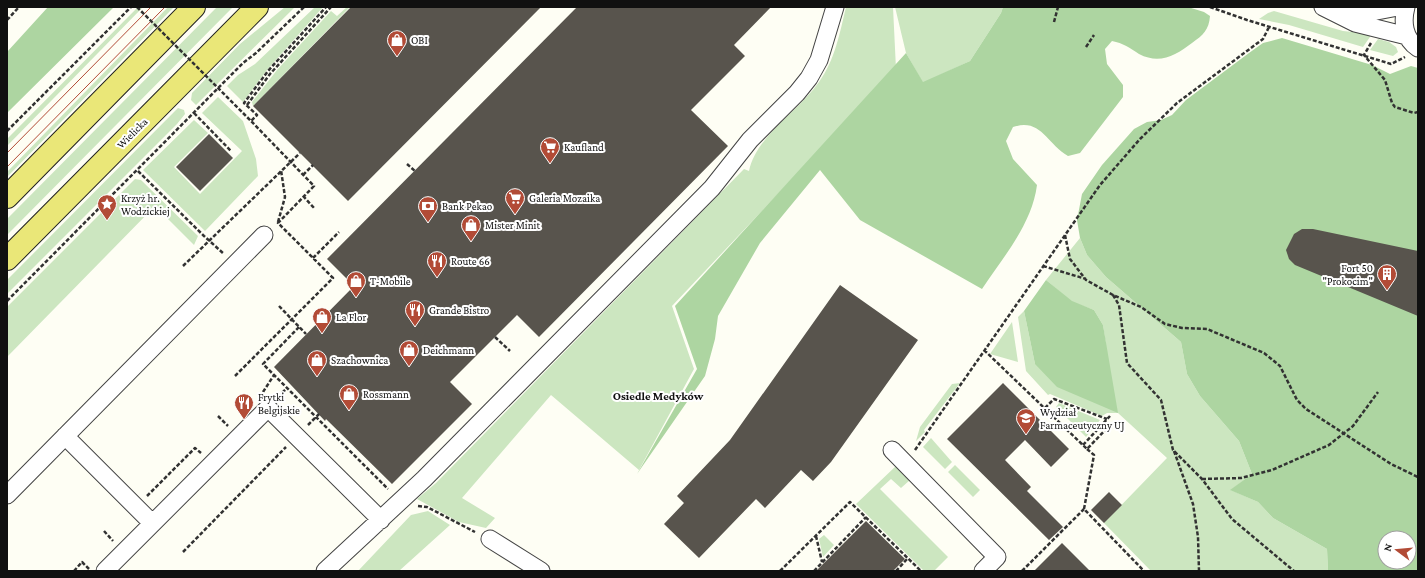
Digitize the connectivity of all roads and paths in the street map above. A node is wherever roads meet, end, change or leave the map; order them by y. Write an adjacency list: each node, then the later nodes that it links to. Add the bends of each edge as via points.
1 (19, 7): 16 (path)
2 (131, 7): 27 (path)
3 (137, 7): 26 (path, bridge)
4 (194, 7): 38 (main road)
5 (257, 7): 46 (main road, Wielicka)
6 (304, 7): 25 (path, via 243,63)
7 (326, 7): 23 (path, via 268,71 244,103)
8 (331, 7): 23 (path, via 270,74)
9 (835, 7): 82 (street, via 820,60 810,78 797,93 750,140 712,188)
10 (1058, 7): 17 (path)
11 (1210, 7): 18 (path)
12 (1323, 7): 21 (street)
13 (1337, 7): 14 (street, via 1377,11)
14 (1398, 7)
15 (1406, 7): 21 (street, via 1404,26)
16 (7, 20)
17 (1054, 22)
18 (1269, 27): 22 (path); 43 (path, via 1263,39 1177,102 1140,139 1100,185)
19 (1094, 35): 20 (path)
20 (1086, 47)
21 (1411, 47): 22 (path, via 1400,61 1391,64)
22 (1364, 55): 24 (path, via 1385,80 1395,107 1414,114)
23 (247, 105): 26 (path, via 257,115)
24 (1418, 112)
25 (194, 114): 28 (path); 34 (path)
26 (251, 121): 30 (path)
27 (7, 131)
28 (231, 151)
29 (300, 153): 30 (path)
30 (290, 162): 33 (path); 36 (path)
31 (407, 164): 35 (path)
32 (313, 165): 36 (path)
33 (281, 170): 40 (path, via 285,197); 44 (path)
34 (138, 171): 44 (path); 52 (path)
35 (415, 171)
36 (303, 175): 37 (path, via 314,186)
37 (303, 196): 39 (path); 40 (path)
38 (7, 197)
39 (315, 209)
40 (278, 222): 42 (path); 45 (path)
41 (339, 232): 45 (path)
42 (264, 235): 47 (street)
43 (1065, 235): 49 (path); 50 (path, via 1070,258)
44 (209, 241): 47 (path); 48 (path)
45 (313, 258): 54 (path, via 333,278)
46 (7, 259)
47 (236, 264): 70 (street)
48 (183, 266)
49 (1043, 266): 50 (path); 58 (path)
50 (1086, 280): 51 (path)
51 (1113, 295): 69 (path, via 1141,307 1166,324 1182,328 1207,329 1264,353 1280,366 1297,400 1319,418); 75 (path, via 1120,305 1127,363 1161,400)
52 (7, 301)
53 (279, 306): 54 (path)
54 (292, 319): 55 (path); 60 (path)
55 (299, 327): 56 (path); 64 (path, via 262,364)
56 (306, 334)
57 (495, 337): 59 (path)
58 (984, 350): 62 (path); 77 (path)
59 (510, 351)
60 (235, 376)
61 (1378, 392): 69 (path, via 1353,426)
62 (1045, 408): 66 (path, via 1054,399); 72 (path)
63 (218, 416): 68 (path)
64 (317, 416): 71 (path); 82 (path, via 390,490)
65 (1110, 416): 66 (path)
66 (1107, 420): 72 (path)
67 (1110, 425): 73 (path)
68 (230, 428)
69 (1344, 433): 78 (path, via 1391,464); 79 (path, via 1329,445 1272,470 1241,478)
70 (65, 436): 81 (street); 86 (street)
71 (297, 437): 85 (street); 86 (street, via 268,408); 91 (path)
72 (1083, 445): 73 (path)
73 (1087, 449): 83 (path, via 1094,455)
74 (892, 450): 77 (street)
75 (1173, 450): 79 (path); 105 (path, via 1193,504 1198,537)
76 (203, 455): 80 (path, via 195,448 147,496)
77 (905, 464): 102 (street, via 997,557)
78 (1418, 476)
79 (1202, 479): 106 (path, via 1232,519)
80 (142, 491)
81 (7, 495)
82 (403, 498): 85 (street); 89 (path, via 415,506 427,507)
83 (1084, 509): 103 (path); 104 (path)
84 (866, 517): 88 (path, via 850,502); 92 (path); 93 (path)
85 (381, 520): 96 (street)
86 (152, 523): 94 (street)
87 (104, 532): 90 (path)
88 (816, 536): 93 (path); 98 (path)
89 (490, 539): 97 (street)
90 (116, 543)
91 (183, 552)
92 (908, 558): 100 (path); 101 (path)
93 (822, 563): 99 (path)
94 (97, 570): 95 (path, via 82,562)
95 (74, 571)
96 (325, 571)
97 (541, 571)
98 (780, 571)
99 (814, 571)
100 (896, 571)
101 (921, 571)
102 (984, 571)
103 (1022, 571)
104 (1144, 571)
105 (1199, 571)
106 (1294, 571)

